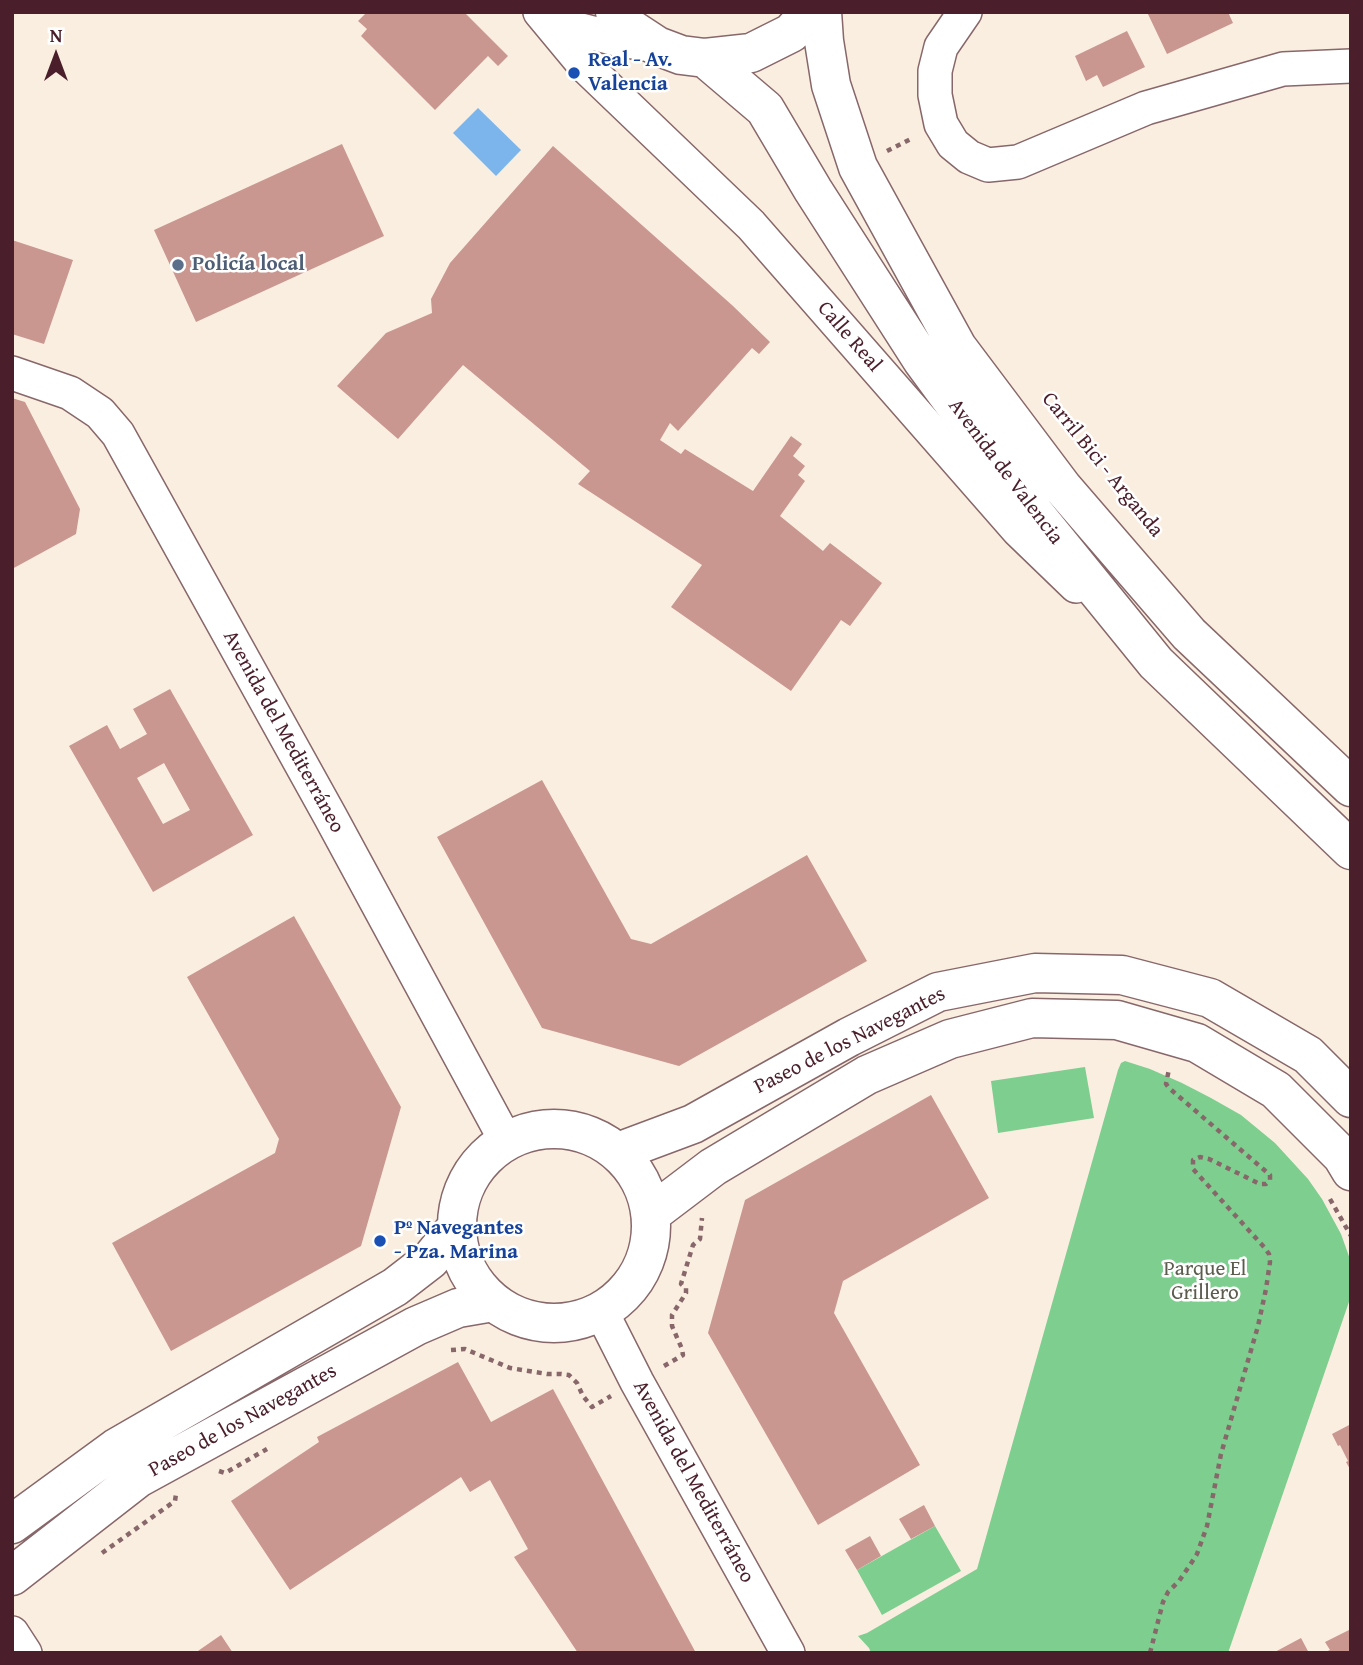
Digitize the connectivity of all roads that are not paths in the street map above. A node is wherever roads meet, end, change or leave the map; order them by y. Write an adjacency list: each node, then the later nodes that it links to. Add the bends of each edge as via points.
1 (615, 12): 6 (main road, via 625,25)
2 (810, 12): 7 (main road, via 791,33 751,53)
3 (822, 12): 11 (main road, Avenida de Valencia, via 831,85 858,167 957,347 1063,488 1189,634)
4 (965, 12): 8 (street, via 941,47 934,71 935,95 941,124 953,144 969,158 988,165 1018,162 1146,108 1283,69)
5 (540, 13): 6 (street, Calle Real, via 577,29); 10 (street, Calle Real, via 584,65 751,225 1018,530)
6 (657, 46): 7 (main road)
7 (705, 58): 10 (main road, Avenida de Valencia, via 765,109 922,360 1035,514)
8 (1351, 66)
9 (12, 373): 14 (street, Avenida del Mediterráneo, via 70,393 100,413 118,434)
10 (1156, 663): 12 (main road, Avenida de Valencia)
11 (1351, 787)
12 (1351, 850)
13 (1351, 1098): 15 (main road, Paseo de los Navegantes, via 1308,1055 1210,998 1122,975 1035,973 937,992 693,1124)
14 (506, 1141): 15 (main road, via 534,1131 564,1129 593,1137); 18 (main road, via 485,1157 469,1178 459,1202)
15 (618, 1152): 17 (main road, via 634,1170)
16 (1338, 1182): 17 (main road, Paseo de los Navegantes, via 1342,1156 1276,1090 1197,1043 1171,1062 1117,1020 1032,1018 950,1038 867,1075 713,1167)
17 (651, 1214): 20 (main road, via 650,1242 641,1270 624,1293)
18 (456, 1228): 19 (main road, via 461,1256 474,1281); 21 (main road, Paseo de los Navegantes, via 430,1260 395,1287 116,1448)
19 (493, 1302): 20 (main road, via 518,1316 546,1323 574,1321); 22 (main road, Paseo de los Navegantes, via 458,1308 416,1326 138,1478)
20 (601, 1311): 25 (street, Avenida del Mediterráneo)
21 (12, 1524)
22 (12, 1576)
23 (12, 1633): 24 (street)
24 (25, 1653)
25 (788, 1653)

